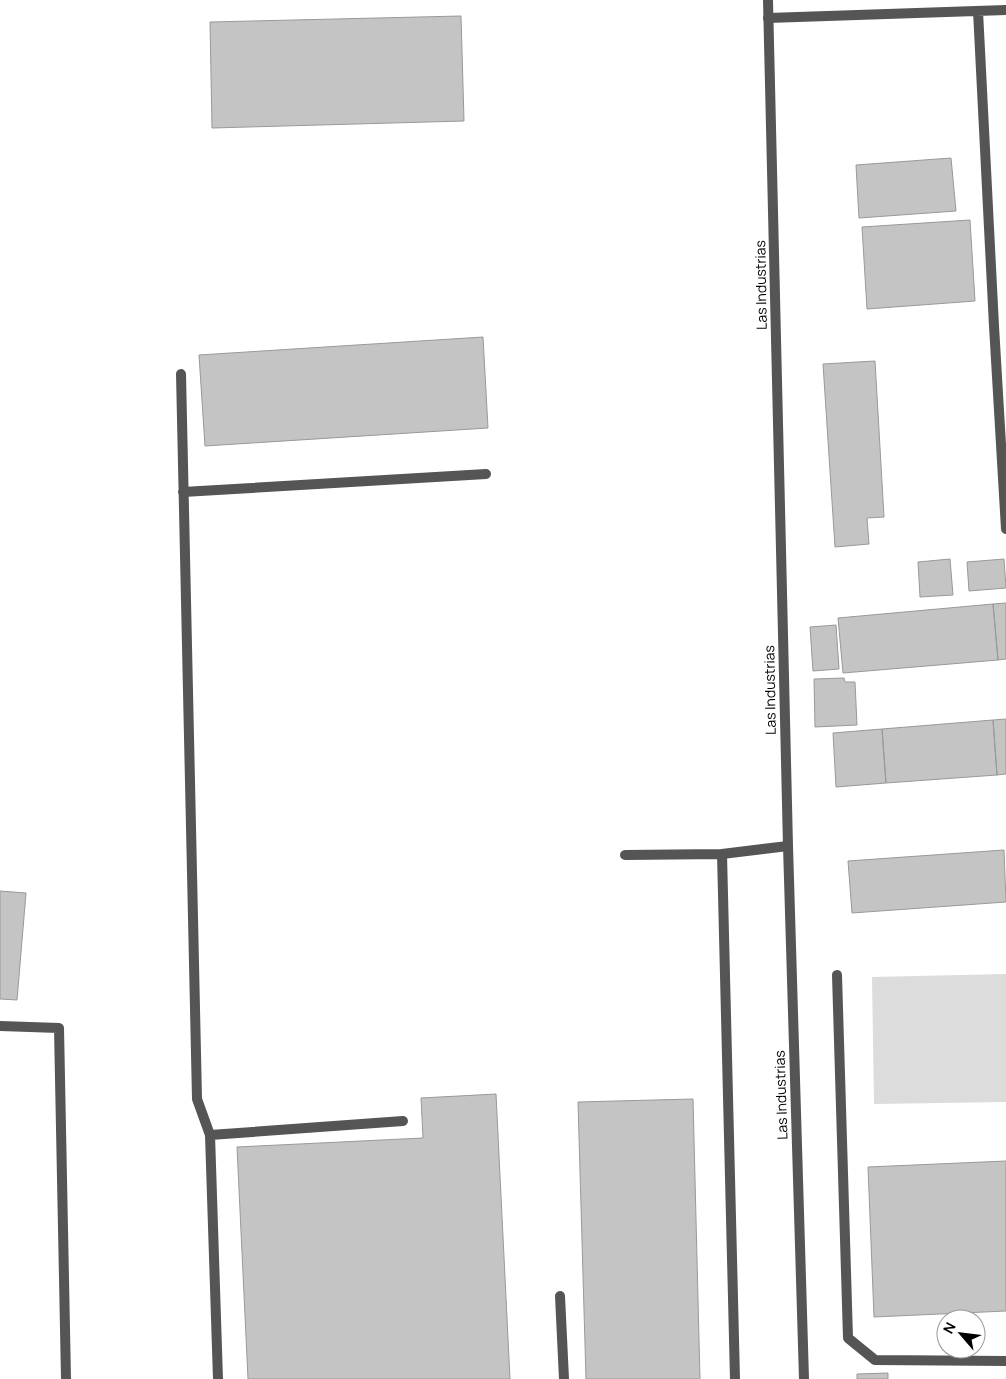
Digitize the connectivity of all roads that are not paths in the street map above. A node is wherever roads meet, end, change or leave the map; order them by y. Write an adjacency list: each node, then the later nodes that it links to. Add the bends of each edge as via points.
1 (768, 0): 4 (street, Las Industrias)
2 (1006, 10): 3 (street)
3 (978, 11): 4 (street); 8 (street)
4 (768, 18): 9 (street, Las Industrias)
5 (180, 374): 7 (street)
6 (486, 474): 7 (street)
7 (183, 492): 15 (street, via 197,1100)
8 (1006, 530)
9 (788, 846): 10 (street); 22 (street, Las Industrias)
10 (722, 854): 11 (street); 21 (street)
11 (625, 855)
12 (837, 974): 17 (street, via 848,1338 875,1360)
13 (0, 1026): 18 (street, via 59,1028)
14 (403, 1121): 15 (street)
15 (210, 1135): 19 (street)
16 (560, 1296): 20 (street)
17 (1006, 1360)
18 (66, 1379)
19 (218, 1379)
20 (564, 1379)
21 (735, 1379)
22 (804, 1379)

